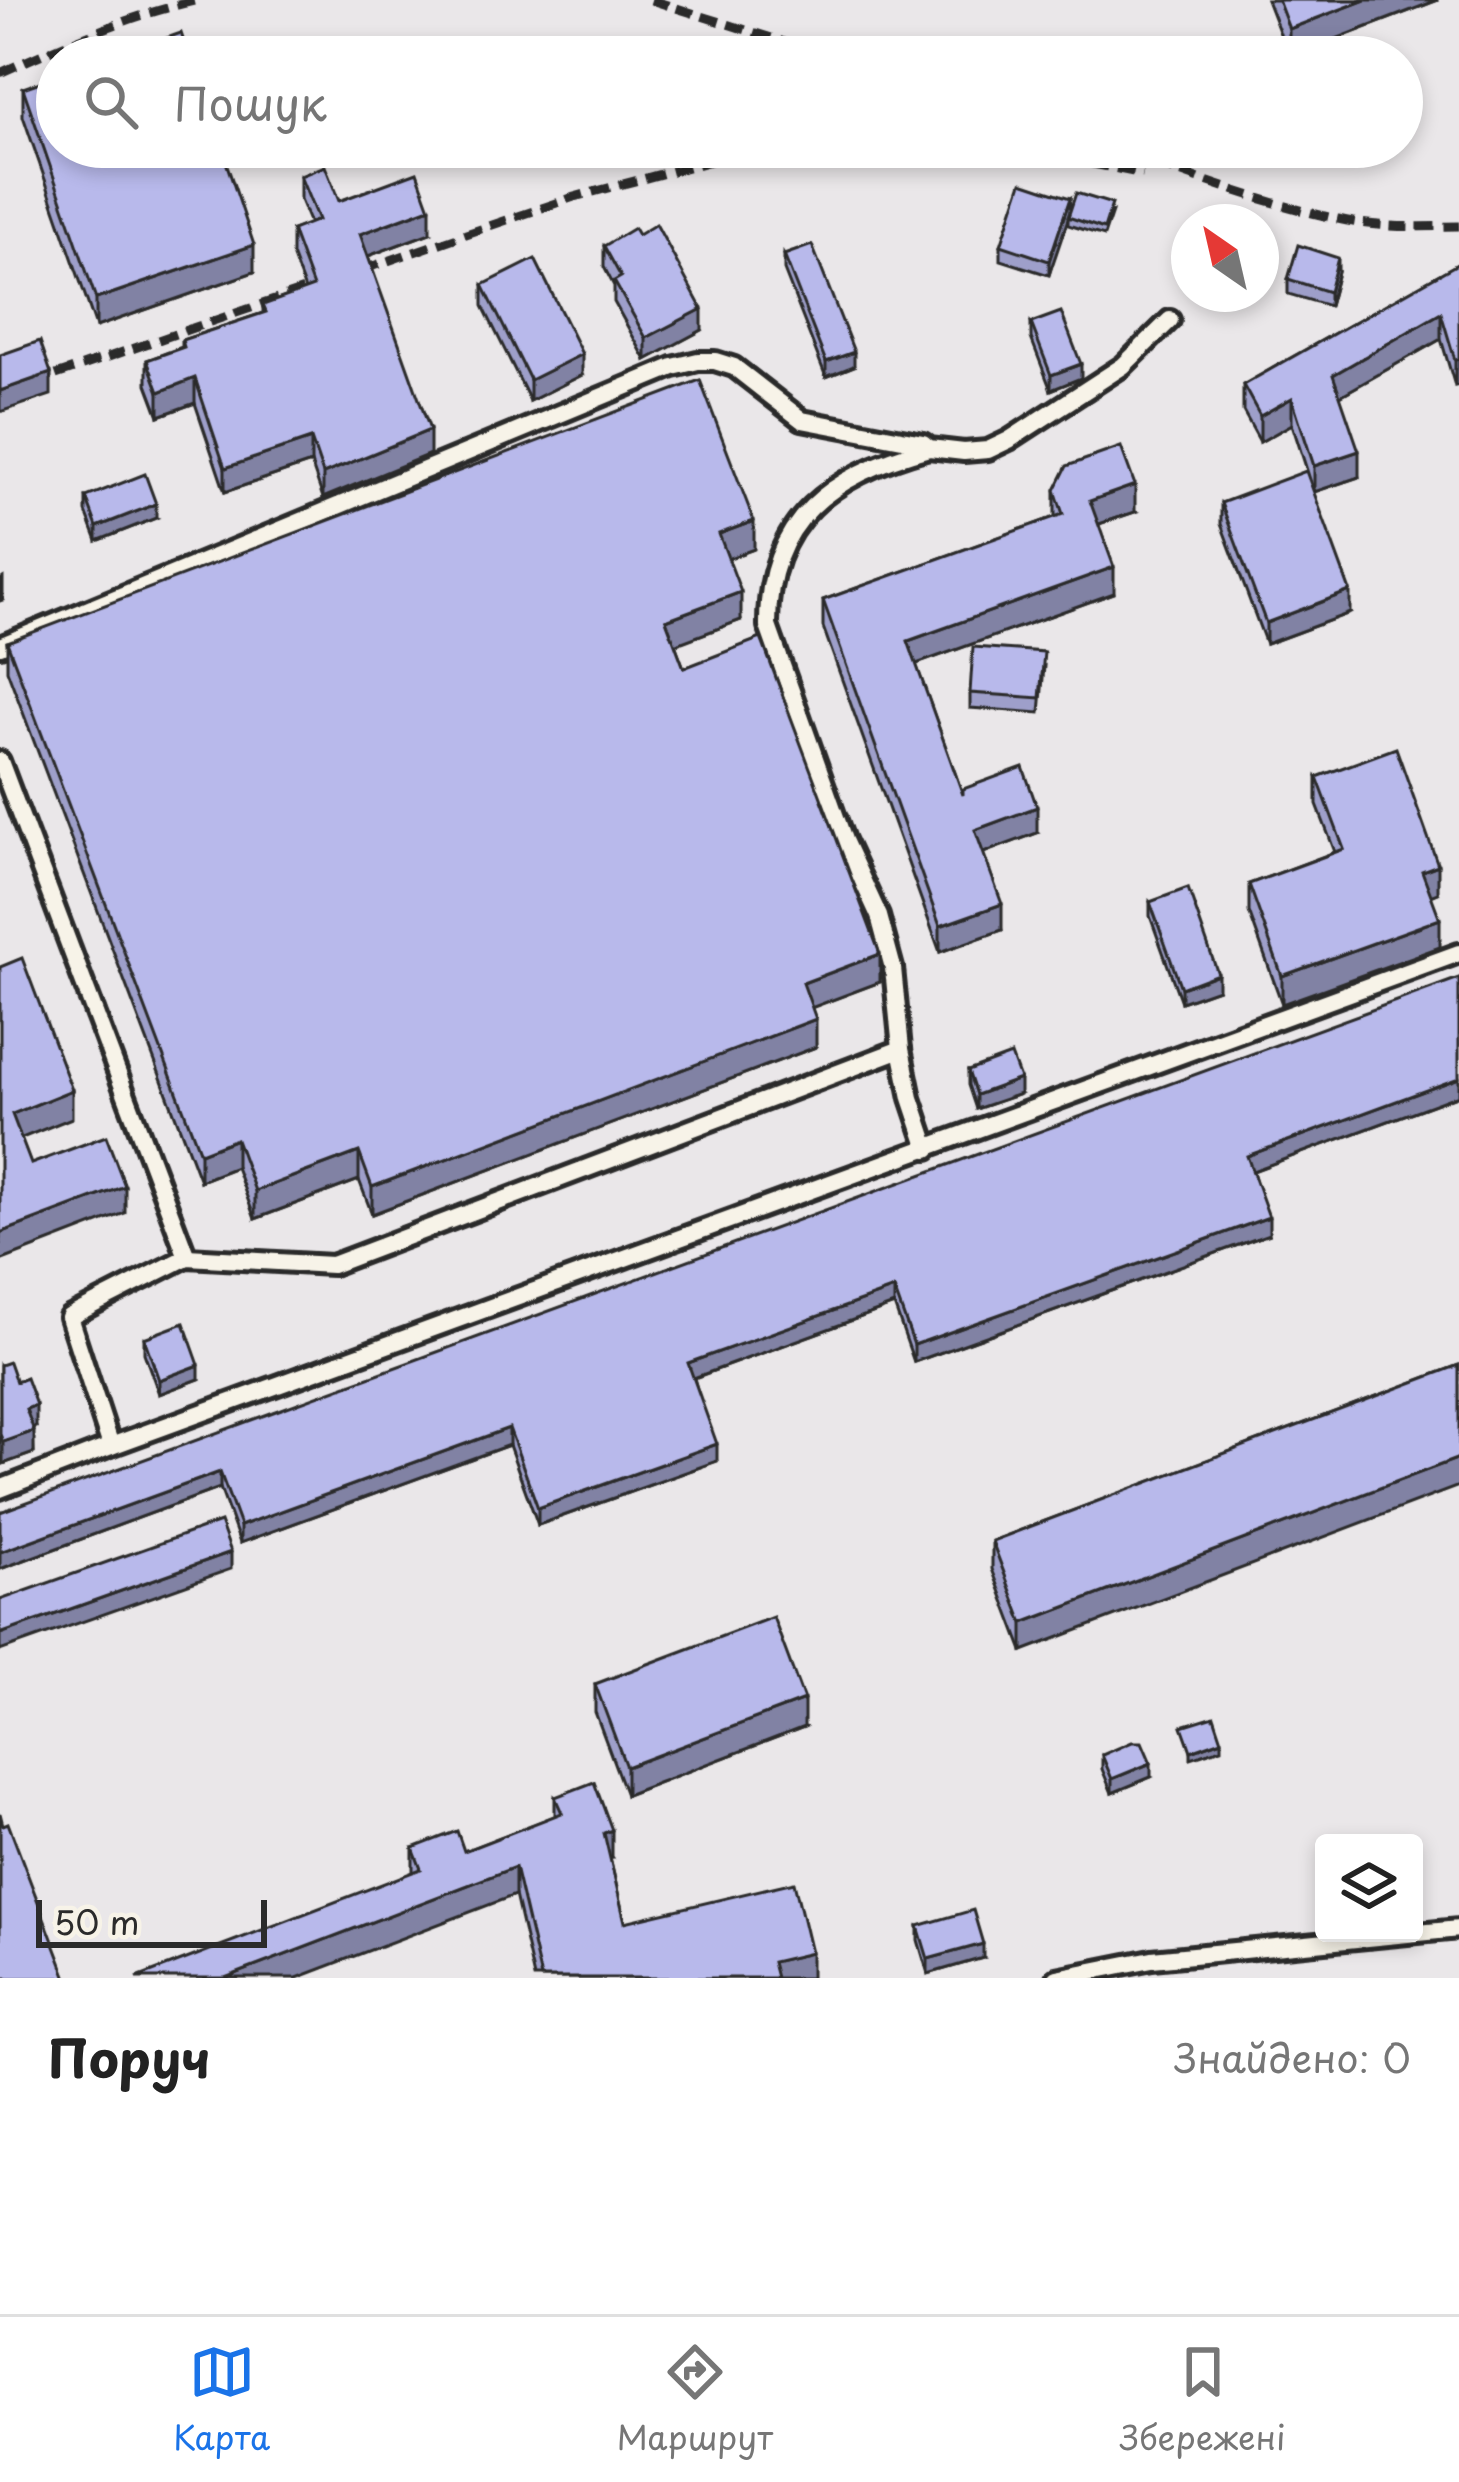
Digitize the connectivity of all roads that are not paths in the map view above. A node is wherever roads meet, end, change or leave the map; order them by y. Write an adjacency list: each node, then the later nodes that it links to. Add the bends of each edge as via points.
1 (1170, 320): 2 (lane, via 1124,366 1010,440 988,450)
2 (929, 448): 3 (lane, via 802,420 734,367 698,361); 6 (lane, via 856,473 824,495 784,542 767,600 783,669 879,916)
3 (0, 646)
4 (0, 761): 8 (lane)
5 (1459, 953): 7 (lane)
6 (901, 1048): 7 (lane); 8 (lane, via 332,1265)
7 (928, 1149): 9 (lane)
8 (188, 1257): 9 (lane, via 69,1317)
9 (111, 1446): 10 (lane)
10 (0, 1489)
11 (1459, 1929): 12 (lane, via 1152,1959)
12 (1057, 1978)

